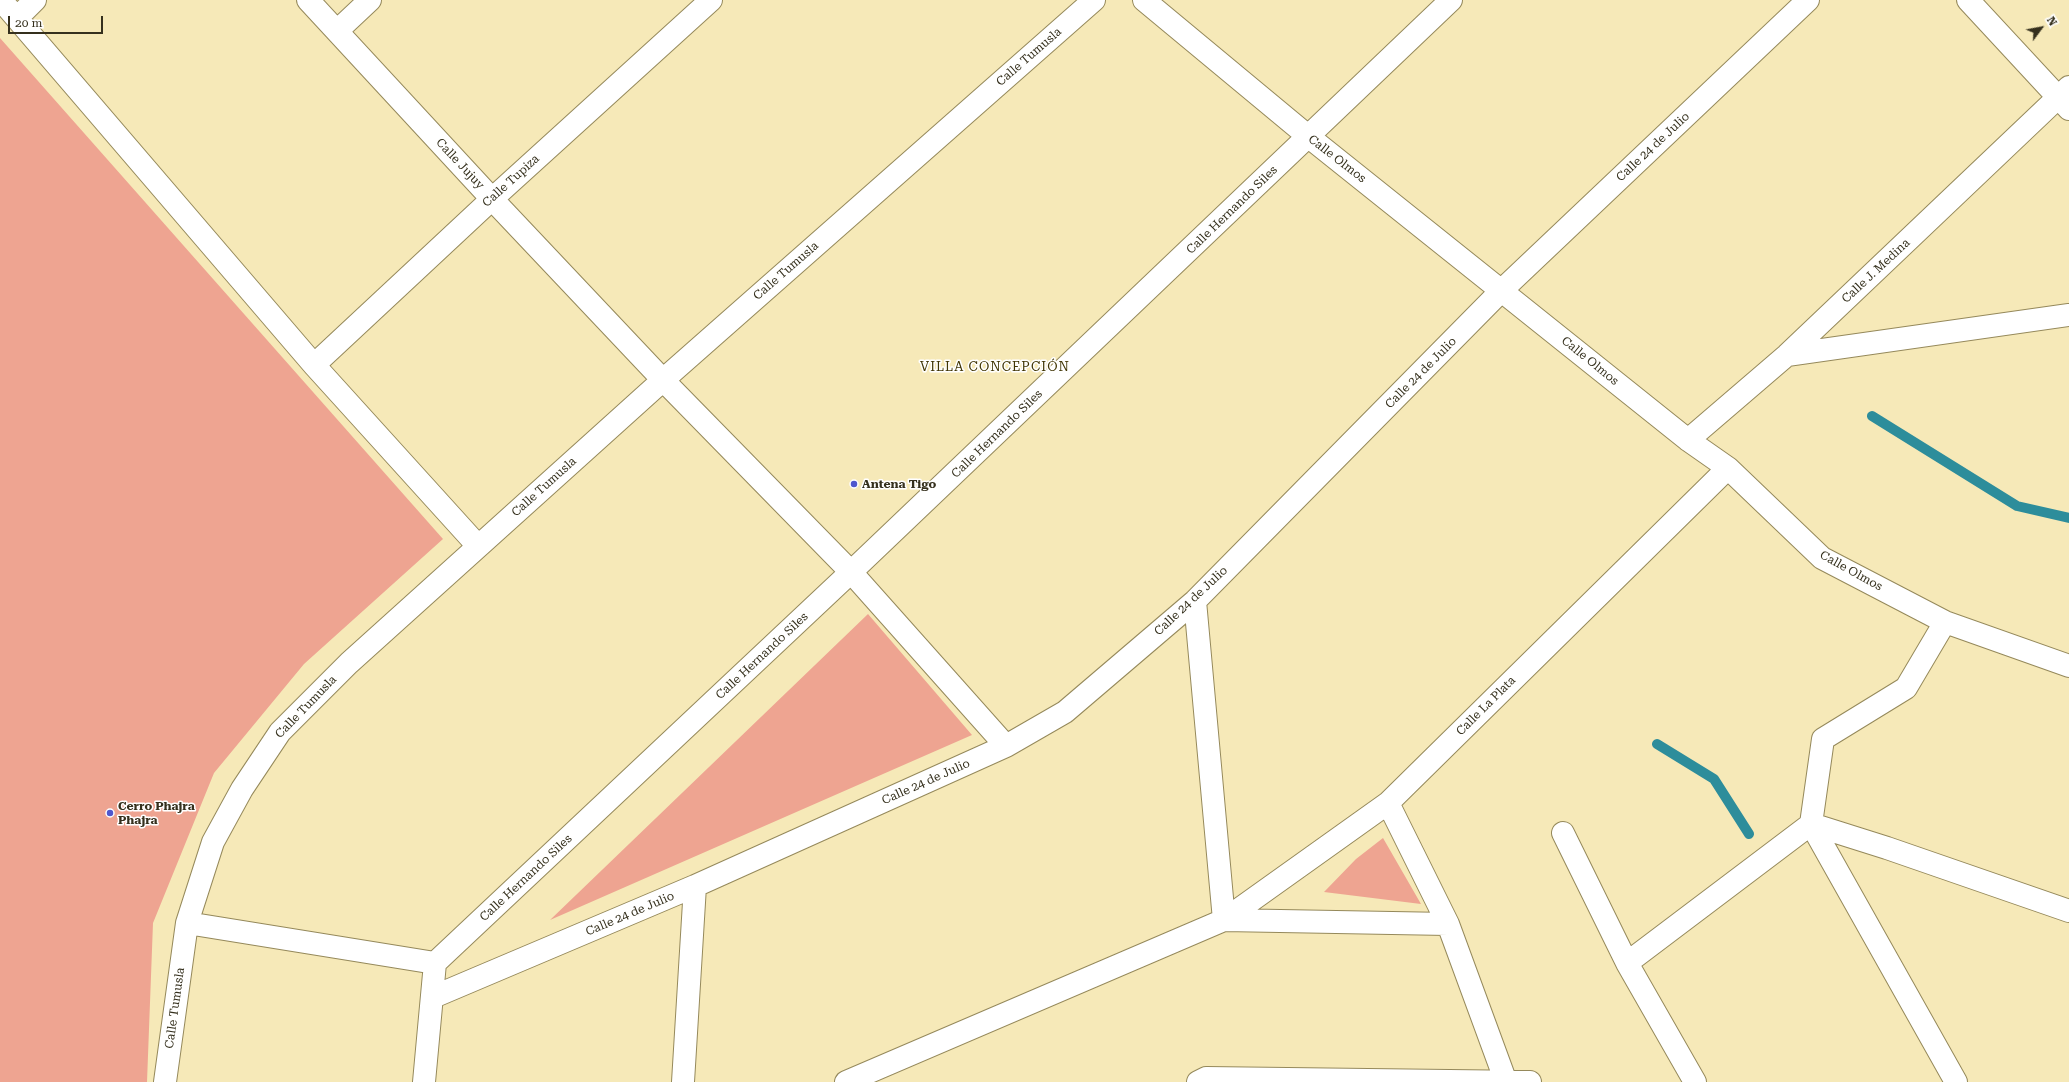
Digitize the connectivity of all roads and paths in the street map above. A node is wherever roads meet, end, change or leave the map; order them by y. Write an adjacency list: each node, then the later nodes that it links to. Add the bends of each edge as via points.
1 (0, 0): 11 (street)
2 (36, 0): 11 (street)
3 (308, 0): 12 (street, Calle Jujuy)
4 (370, 0): 12 (street)
5 (711, 0): 15 (street, Calle Tupiza)
6 (1094, 0): 20 (street, Calle Tumusla)
7 (1144, 0): 14 (street, Calle Olmos)
8 (1452, 0): 14 (street, Calle Hernando Siles)
9 (1808, 0): 16 (street, Calle 24 de Julio)
10 (1968, 0): 13 (street)
11 (17, 18): 19 (street)
12 (337, 31): 15 (street, Calle Jujuy)
13 (2066, 98): 18 (street, Calle J. Medina)
14 (1309, 137): 16 (street, Calle Olmos); 24 (street, Calle Hernando Siles)
15 (492, 199): 19 (street, Calle Tupiza); 20 (street, Calle Jujuy)
16 (1502, 290): 21 (street, Calle Olmos); 25 (street, Calle 24 de Julio)
17 (2069, 315): 18 (street)
18 (1787, 355): 21 (street, Calle J. Medina)
19 (314, 364): 23 (street)
20 (663, 380): 23 (street, Calle Tumusla); 24 (street, Calle Jujuy)
21 (1688, 440): 22 (street, Calle Olmos)
22 (1728, 468): 26 (street, Calle Olmos, via 1822,558); 29 (street, Calle La Plata)
23 (478, 546): 35 (street, Calle Tumusla, via 349,663 280,732 242,789 213,842)
24 (851, 572): 28 (street, Calle Jujuy); 38 (street, Calle Hernando Siles)
25 (1195, 601): 28 (street, Calle 24 de Julio, via 1065,712); 34 (street)
26 (1945, 622): 27 (street, Calle Olmos); 30 (street, via 1906,688 1823,739)
27 (2069, 666)
28 (1006, 746): 32 (street, Calle 24 de Julio)
29 (1388, 803): 34 (street, Calle La Plata); 36 (street)
30 (1811, 824): 33 (street); 37 (street); 49 (street)
31 (1563, 833): 37 (street)
32 (695, 886): 39 (street, Calle 24 de Julio); 44 (street)
33 (2069, 911)
34 (1224, 920): 36 (street); 45 (street)
35 (187, 924): 38 (street); 42 (street, Calle Tumusla)
36 (1448, 924): 41 (street)
37 (1627, 963): 48 (street)
38 (435, 964): 39 (street)
39 (433, 997): 43 (street)
40 (1283, 1080): 41 (street); 46 (street, via 1206,1078)
41 (1506, 1081): 47 (street)
42 (165, 1082)
43 (424, 1082)
44 (682, 1082)
45 (846, 1082)
46 (1198, 1082)
47 (1530, 1082)
48 (1695, 1082)
49 (1956, 1082)

